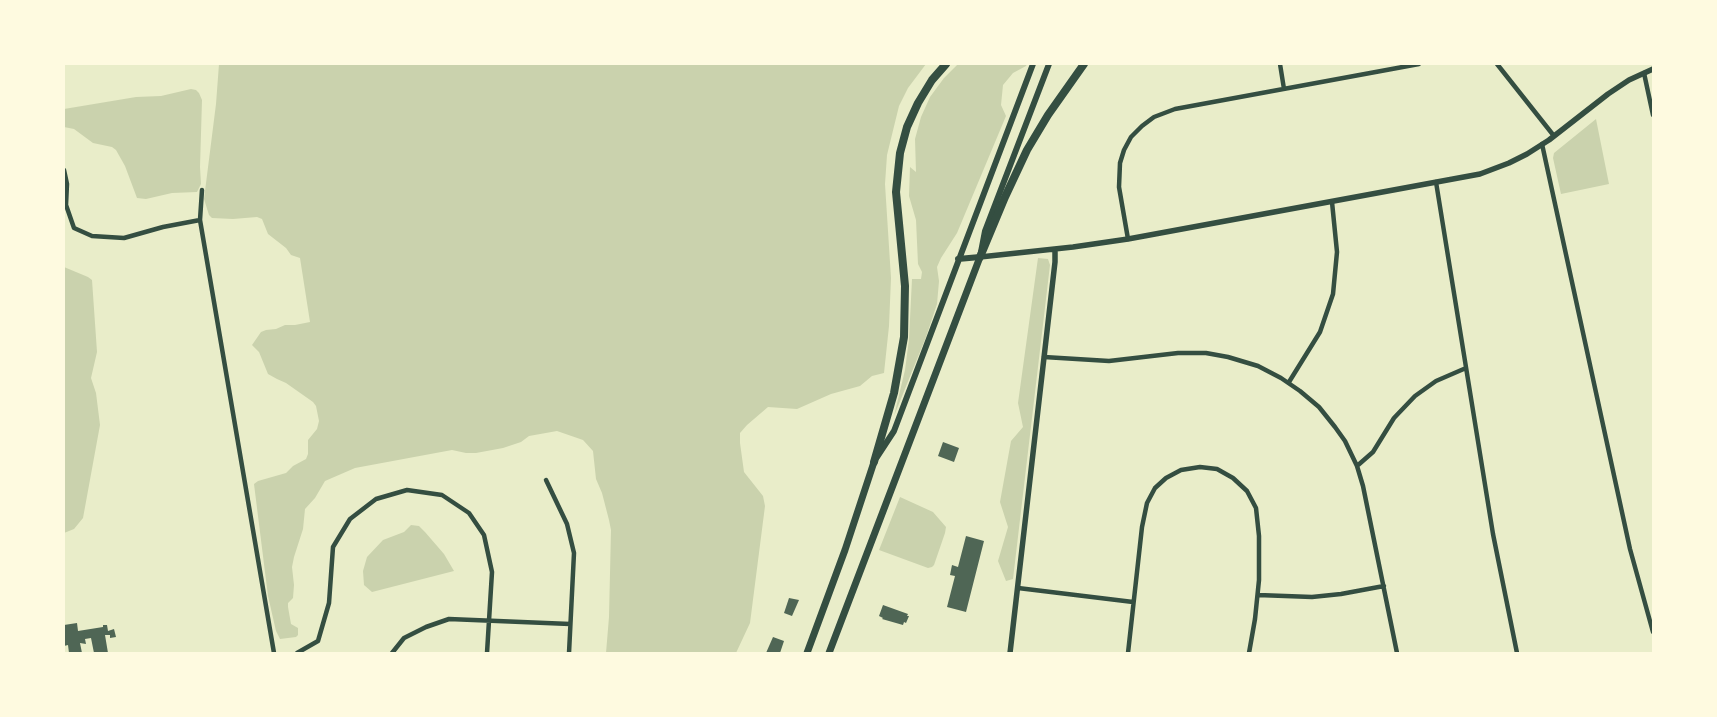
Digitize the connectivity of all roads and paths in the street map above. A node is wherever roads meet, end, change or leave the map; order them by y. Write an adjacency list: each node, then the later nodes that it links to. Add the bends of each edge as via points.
1 (946, 64): 27 (highway, via 918,103 900,153 896,192 905,292 904,337 894,393)
2 (1033, 64): 23 (main road)
3 (1049, 64): 22 (main road, via 985,232)
4 (1084, 64): 22 (highway, via 1030,144)
5 (1280, 64): 10 (street)
6 (1419, 64): 10 (street)
7 (1497, 64): 12 (street)
8 (1653, 69): 9 (street)
9 (1644, 73): 11 (street); 12 (street, via 1608,94)
10 (1284, 89): 20 (street, via 1170,110 1142,126 1126,146 1119,170)
11 (1653, 115)
12 (1554, 136): 13 (street)
13 (1542, 144): 15 (street, via 1518,159 1490,170); 36 (street, via 1628,540)
14 (64, 170): 18 (street, via 67,184)
15 (1436, 182): 17 (street); 25 (street)
16 (202, 190): 19 (street)
17 (1332, 202): 20 (street); 26 (street, via 1337,252 1332,298 1320,332)
18 (65, 204): 19 (street, via 74,228 92,236 124,238)
19 (200, 220): 37 (street)
20 (1128, 239): 21 (street)
21 (1055, 249): 22 (street); 24 (street)
22 (980, 257): 23 (main road); 43 (highway)
23 (958, 259): 27 (main road, via 894,431)
24 (1044, 357): 26 (street, via 1109,361 1206,353 1247,362); 31 (street)
25 (1466, 368): 28 (street, via 1436,381 1414,396 1394,418 1375,449); 48 (street)
26 (1289, 382): 28 (street, via 1332,422)
27 (874, 462): 42 (highway)
28 (1357, 466): 30 (street)
29 (546, 480): 35 (street, via 567,524 574,553)
30 (1384, 586): 32 (street, via 1322,596); 47 (street)
31 (1018, 588): 33 (street); 44 (street)
32 (1258, 595): 33 (street, via 1259,525 1252,499 1240,482 1227,473 1195,467 1166,478 1149,499 1142,522); 46 (street)
33 (1133, 602): 45 (street)
34 (489, 622): 35 (street); 38 (street, via 492,572 484,535 469,513 442,495 407,490 376,499 350,519 333,547 329,603 318,641); 39 (street, via 449,619 404,638); 40 (street)
35 (570, 624): 41 (street)
36 (1653, 632)
37 (274, 653)
38 (297, 653)
39 (392, 653)
40 (487, 653)
41 (569, 653)
42 (807, 653)
43 (829, 653)
44 (1010, 653)
45 (1128, 653)
46 (1249, 653)
47 (1398, 653)
48 (1517, 653)

